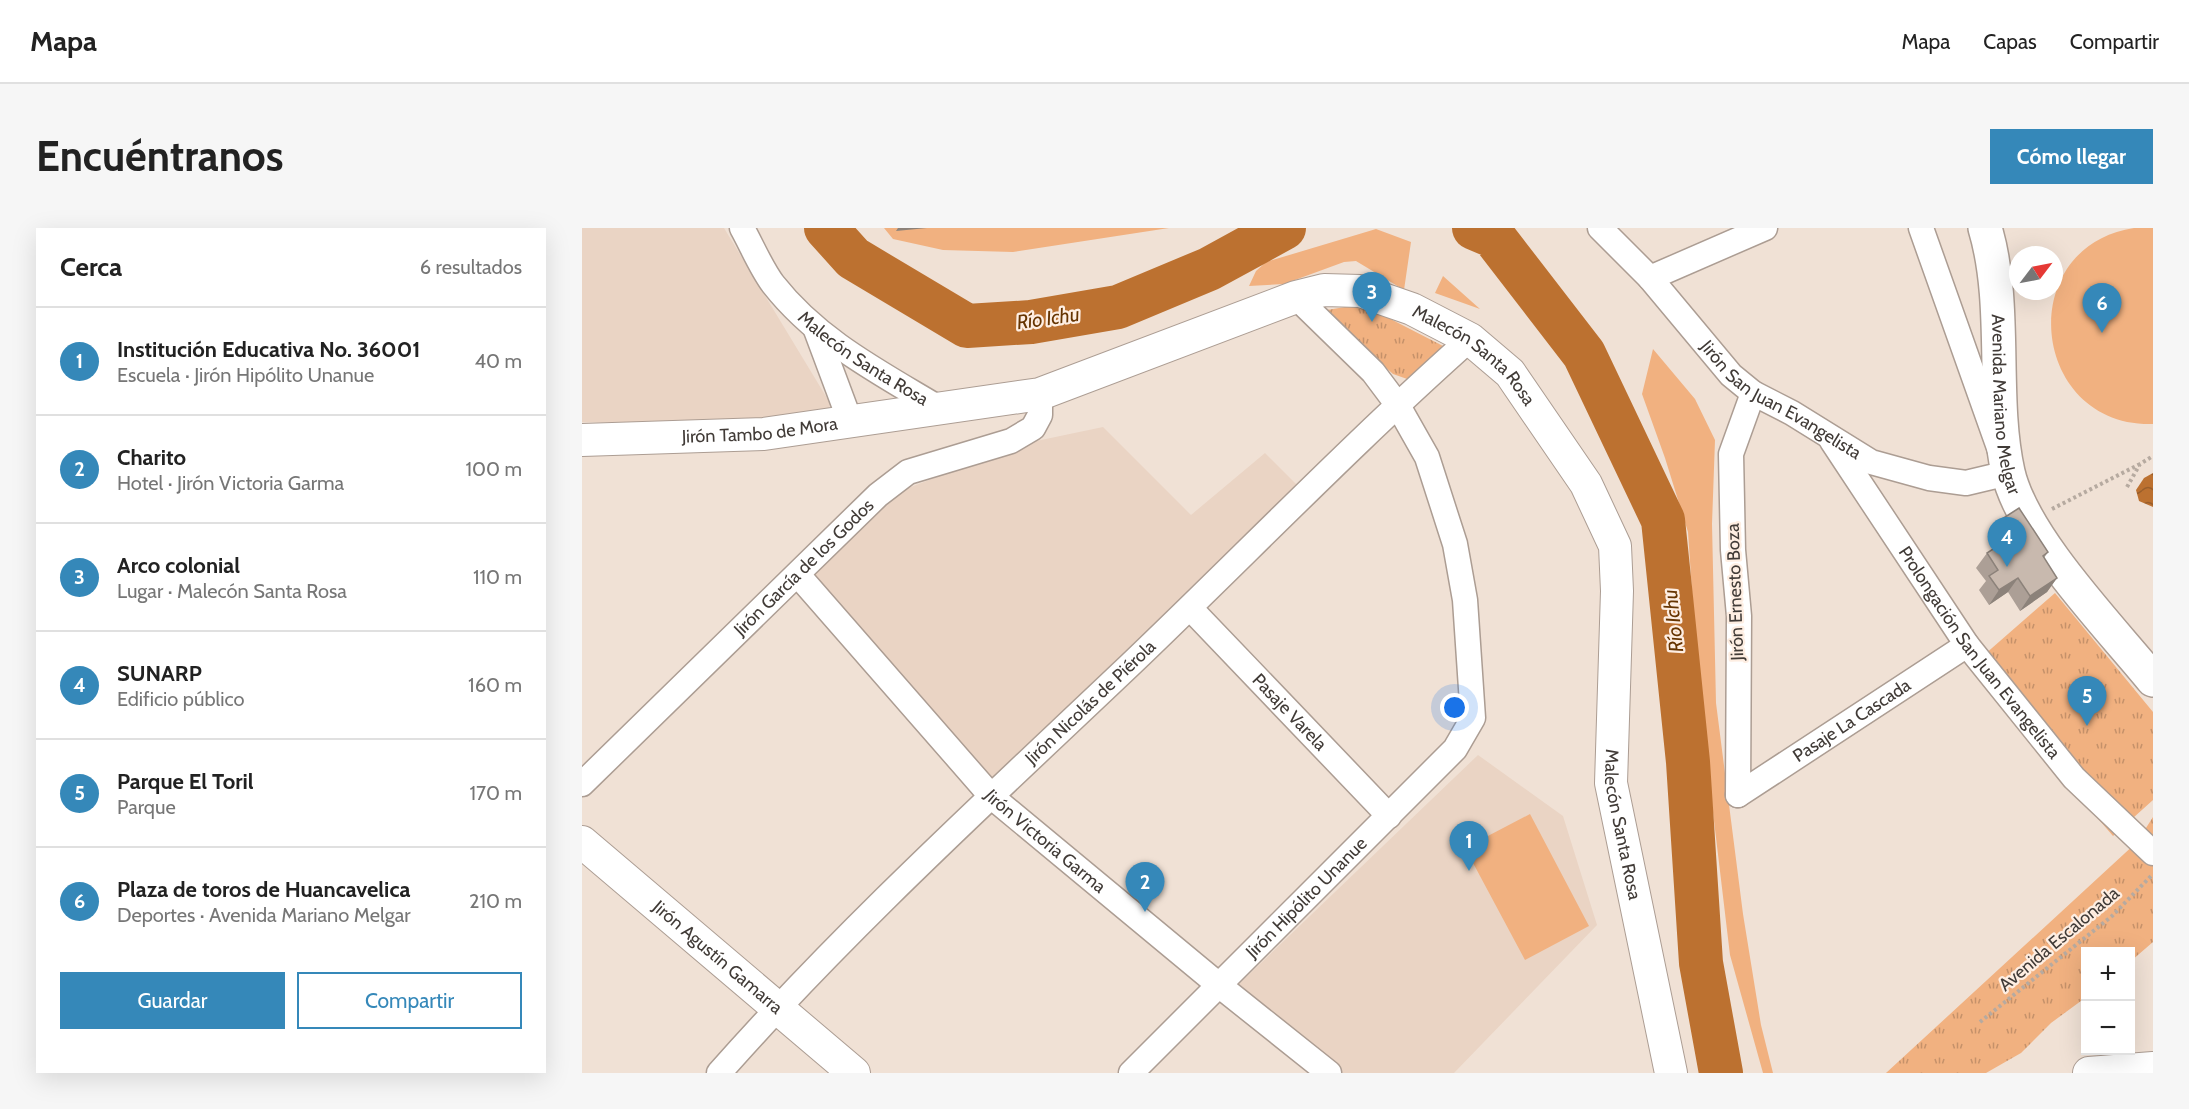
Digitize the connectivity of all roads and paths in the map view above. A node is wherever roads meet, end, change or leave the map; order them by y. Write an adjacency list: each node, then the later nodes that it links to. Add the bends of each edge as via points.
1 (742, 228): 8 (street, Malecón Santa Rosa, via 772,283)
2 (1600, 228): 6 (street, Jirón San Juan Evangelista)
3 (1765, 228): 6 (street)
4 (1921, 228): 19 (street)
5 (1985, 228): 19 (highway, Avenida Mariano Melgar, via 1995,292)
6 (1650, 278): 10 (street, Jirón San Juan Evangelista, via 1731,375)
7 (1296, 297): 9 (main road, Malecón Santa Rosa, via 1324,290 1360,291 1412,309); 11 (main road, Malecón Santa Rosa); 12 (street, via 1373,372)
8 (816, 330): 13 (street, Malecón Santa Rosa); 14 (street)
9 (1470, 339): 12 (street, Jirón Nicolás de Piérola); 41 (main road, Malecón Santa Rosa, via 1510,374 1586,484 1615,546 1611,783)
10 (1753, 393): 15 (street, Jirón San Juan Evangelista); 27 (street, Jirón Ernesto Boza, via 1731,454 1739,616)
11 (1040, 394): 13 (main road, Malecón Santa Rosa); 22 (street, Jirón García de los Godos, via 1040,415 1033,428 1011,441 908,472 878,495)
12 (1397, 404): 23 (street, Jirón Nicolás de Piérola); 29 (street, Jirón Hipólito Unanue, via 1426,457 1455,544 1465,600 1473,718 1455,749)
13 (937, 407): 14 (main road, Jirón Tambo de Mora)
14 (850, 421): 16 (main road, Jirón Tambo de Mora, via 764,434)
15 (1827, 434): 19 (street, Jirón San Juan Evangelista, via 1871,462 1929,478 1966,483); 24 (street, Prolongación San Juan Evangelista)
16 (582, 440)
17 (2153, 456): 18 (path)
18 (2140, 464): 20 (path); 21 (path)
19 (2008, 473): 21 (highway, Avenida Mariano Melgar)
20 (2127, 487)
21 (2030, 520): 25 (highway, Avenida Mariano Melgar, via 2064,570)
22 (798, 575): 26 (street, Jirón García de los Godos); 28 (street, Jirón Victoria Garma)
23 (1190, 608): 28 (street, Jirón Nicolás de Piérola); 29 (street, Pasaje Varela)
24 (1967, 645): 27 (street, Pasaje La Cascada); 31 (street, Prolongación San Juan Evangelista, via 2074,777)
25 (2153, 680)
26 (582, 784)
27 (1738, 795)
28 (992, 797): 33 (street, Jirón Victoria Garma); 34 (street, Jirón Nicolás de Piérola)
29 (1389, 816): 33 (street, Jirón Hipólito Unanue)
30 (582, 842): 34 (main road, Jirón Agustín Gamarra)
31 (2153, 853)
32 (2153, 875): 35 (path, Avenida Escalonada, via 2112,916)
33 (1220, 986): 39 (street, Jirón Hipólito Unanue); 40 (street, Jirón Victoria Garma)
34 (777, 1008): 37 (street, Jirón Nicolás de Piérola); 38 (main road, Jirón Agustín Gamarra)
35 (1980, 1022)
36 (2153, 1068): 42 (main road)
37 (719, 1073)
38 (854, 1073)
39 (1131, 1073)
40 (1329, 1073)
41 (1671, 1073)
42 (2089, 1073)

